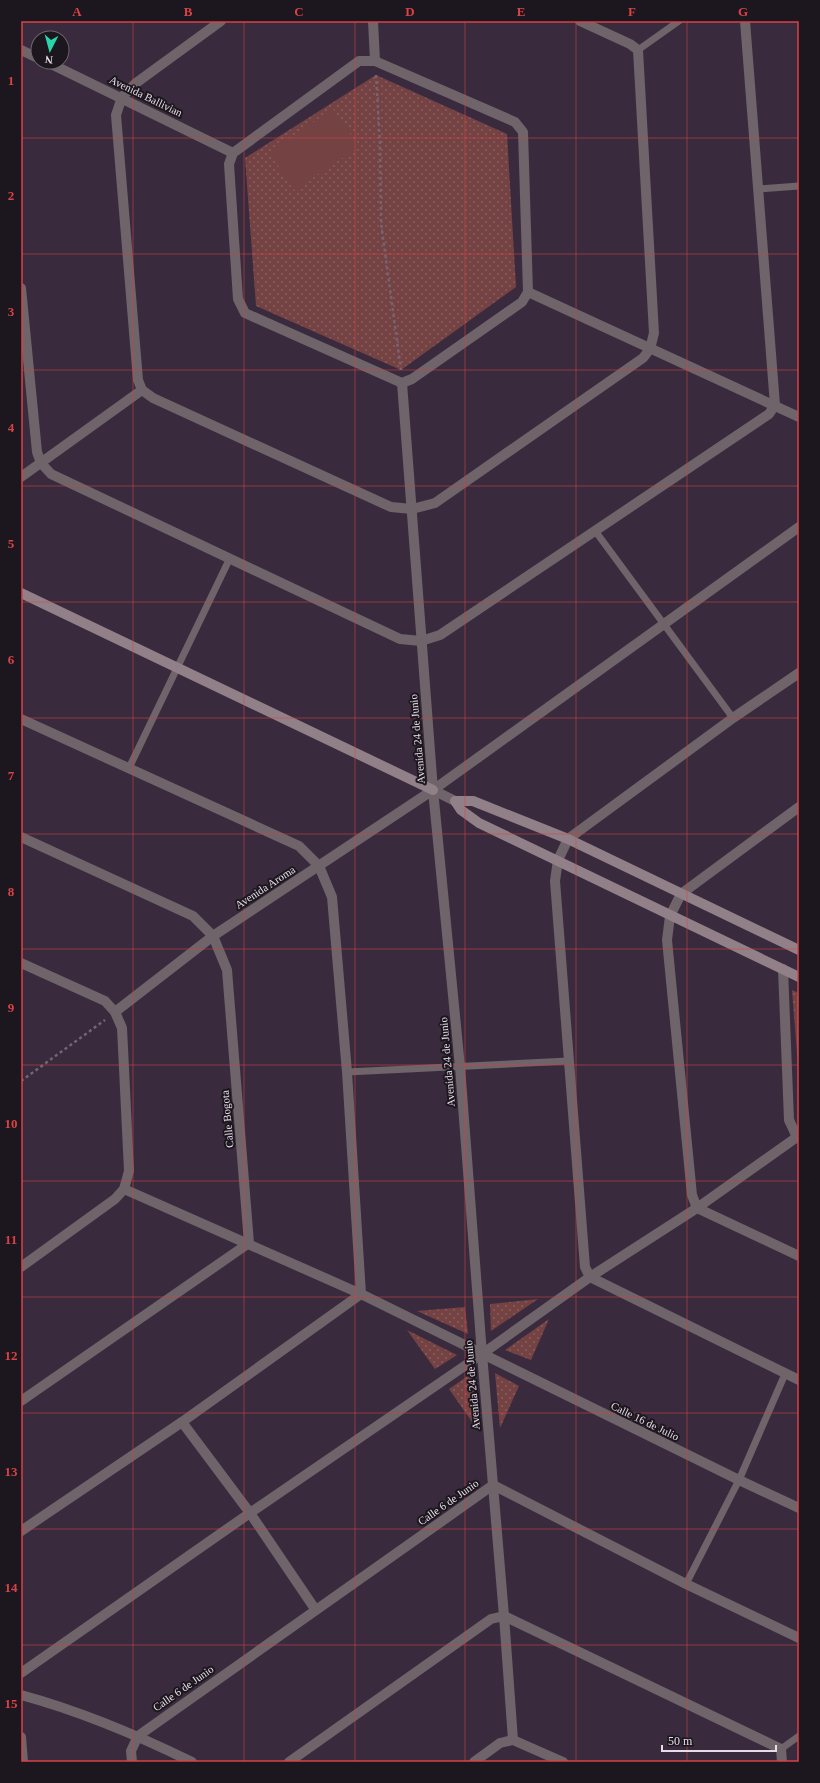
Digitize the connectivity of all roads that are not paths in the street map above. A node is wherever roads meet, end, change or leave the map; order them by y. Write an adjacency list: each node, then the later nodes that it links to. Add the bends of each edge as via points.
1 (221, 21): 9 (street, via 136,83)
2 (373, 21): 7 (street)
3 (580, 21): 6 (street)
4 (679, 21): 6 (lane)
5 (744, 21): 12 (street)
6 (638, 50): 15 (street, via 654,333)
7 (375, 61): 10 (street, via 359,61); 14 (street, via 515,122 523,132)
8 (64, 70): 9 (street, Avenida Ballivian)
9 (122, 97): 10 (street, Avenida Ballivian); 17 (street, via 116,115 138,380)
10 (233, 153): 16 (street, via 229,164 238,299 245,313)
11 (799, 186): 12 (lane)
12 (758, 189): 18 (street)
13 (21, 288): 20 (street, via 37,452)
14 (528, 292): 15 (street); 16 (street, via 522,302 412,380)
15 (650, 349): 18 (street); 22 (street, via 643,358 435,503)
16 (402, 383): 22 (street, Avenida 24 de Junio)
17 (142, 390): 20 (street); 22 (street, via 153,398 391,507)
18 (775, 405): 19 (street); 24 (street, via 769,414)
19 (799, 417)
20 (41, 463): 21 (street); 25 (street, via 51,474)
21 (21, 477)
22 (412, 509): 28 (street, Avenida 24 de Junio)
23 (799, 527): 27 (street, Avenida Aroma)
24 (596, 532): 27 (lane); 28 (street, via 440,635)
25 (229, 560): 28 (street, via 400,640); 29 (lane)
26 (21, 593): 29 (street)
27 (665, 625): 31 (lane); 34 (street, Avenida Aroma)
28 (421, 641): 34 (street, Avenida 24 de Junio)
29 (177, 667): 33 (lane); 34 (street)
30 (799, 673): 31 (street)
31 (733, 718): 38 (street)
32 (21, 719): 33 (street)
33 (130, 768): 40 (street, via 299,846)
34 (433, 790): 35 (street); 40 (street, Avenida Aroma); 50 (street, Avenida 24 de Junio)
35 (455, 801): 38 (street, via 473,801); 39 (street, via 460,810 479,823)
36 (799, 807): 41 (street)
37 (21, 837): 43 (street, Calle Bogota, via 193,916)
38 (568, 839): 39 (street); 41 (street)
39 (558, 860): 42 (street); 49 (street, via 555,881)
40 (319, 866): 43 (street, Avenida Aroma); 51 (street, via 332,897)
41 (681, 894): 42 (street); 44 (street)
42 (670, 916): 46 (street); 54 (street, via 667,940 692,1195)
43 (213, 936): 48 (street, Avenida Aroma); 55 (street, Calle Bogota, via 227,970)
44 (797, 947)
45 (21, 963): 48 (street, via 105,1001)
46 (783, 969): 47 (street); 52 (street, via 789,1120)
47 (799, 977)
48 (115, 1012): 53 (street, via 122,1028 129,1171)
49 (568, 1061): 50 (lane); 58 (street, via 585,1267)
50 (460, 1067): 51 (lane); 60 (street, Avenida 24 de Junio)
51 (347, 1072): 59 (street)
52 (798, 1138): 54 (street)
53 (124, 1188): 55 (street, Calle 16 de Julio); 57 (street, via 115,1199)
54 (697, 1208): 56 (street); 58 (street)
55 (249, 1243): 59 (street, Calle 16 de Julio); 63 (street)
56 (799, 1256)
57 (21, 1267)
58 (590, 1277): 60 (street); 61 (street)
59 (361, 1294): 60 (street, Calle 16 de Julio); 64 (street)
60 (482, 1354): 65 (street, Calle 16 de Julio); 66 (street, Avenida 24 de Junio); 68 (street)
61 (785, 1374): 62 (street); 65 (lane)
62 (799, 1380)
63 (21, 1401)
64 (182, 1422): 68 (street); 69 (street)
65 (738, 1480): 67 (street, Calle 16 de Julio); 70 (lane)
66 (493, 1485): 70 (street, Calle 6 de Junio); 71 (street, Calle 6 de Junio); 72 (street, Avenida 24 de Junio)
67 (799, 1508)
68 (250, 1513): 71 (street); 74 (street)
69 (21, 1531)
70 (686, 1584): 73 (street, Calle 6 de Junio)
71 (315, 1609): 76 (street, Calle 6 de Junio)
72 (504, 1616): 79 (street, Avenida 24 de Junio); 80 (street); 84 (street, via 490,1619)
73 (799, 1638)
74 (21, 1673)
75 (21, 1695): 76 (street)
76 (138, 1736): 82 (street, via 131,1751); 83 (street)
77 (799, 1736): 80 (lane)
78 (21, 1738): 81 (street)
79 (512, 1740): 85 (street, via 500,1743); 86 (street)
80 (781, 1749): 87 (street)
81 (23, 1762)
82 (132, 1762)
83 (192, 1762)
84 (289, 1762)
85 (474, 1762)
86 (563, 1762)
87 (782, 1762)

